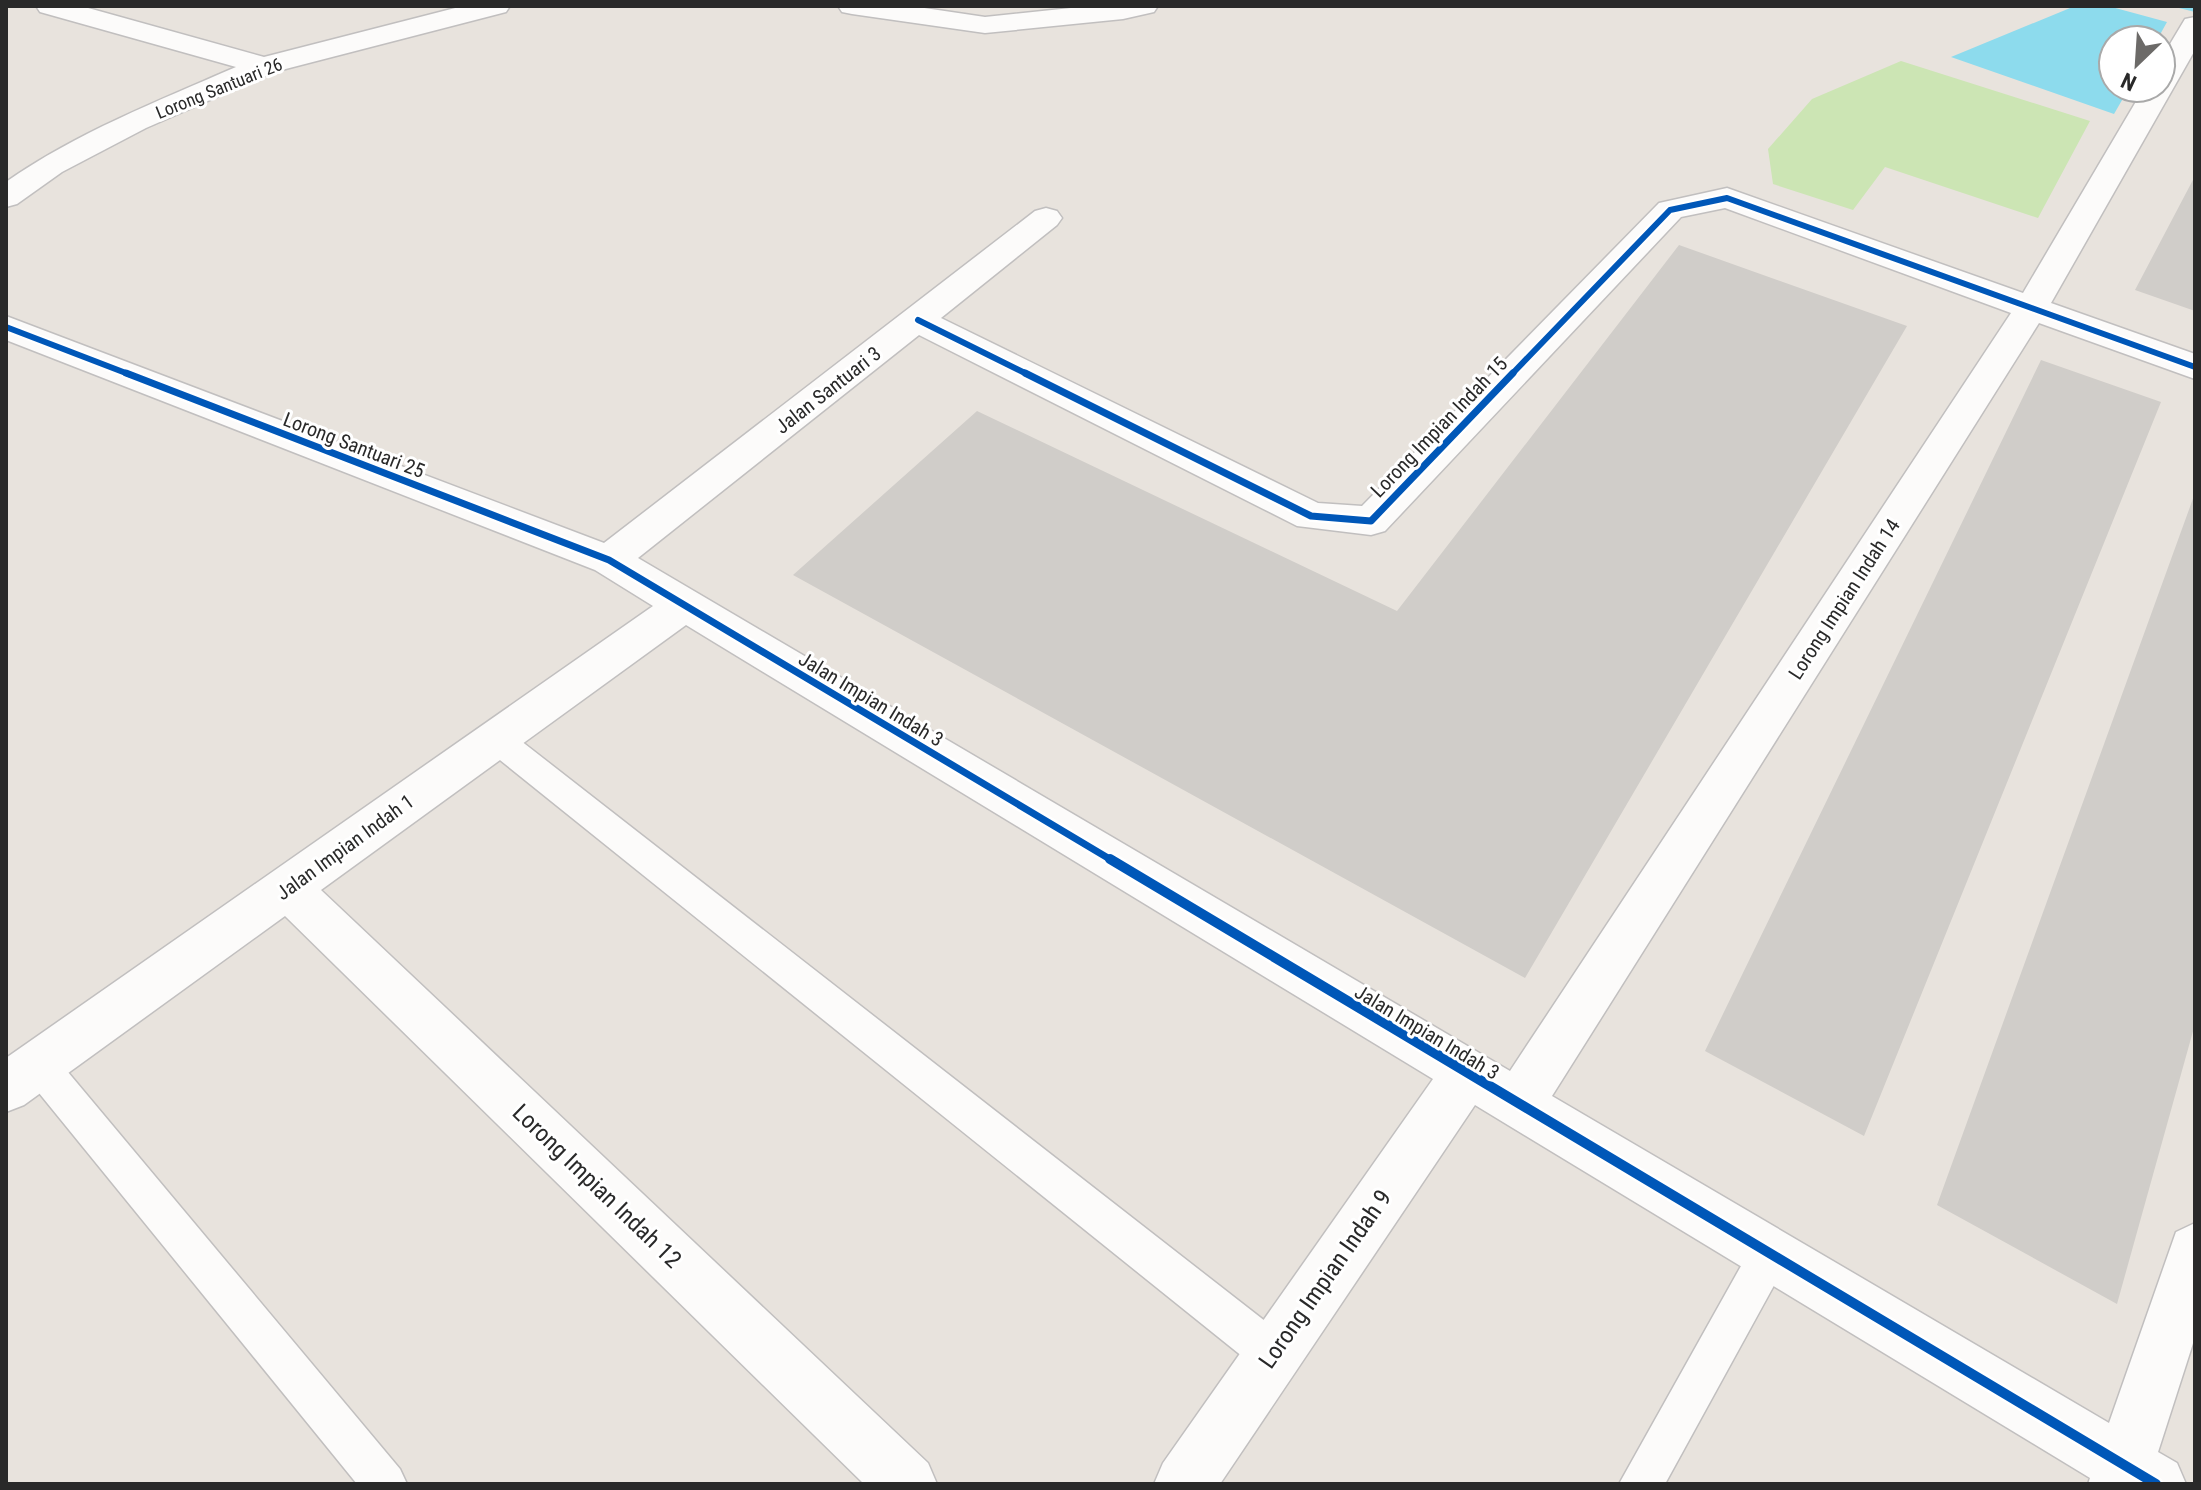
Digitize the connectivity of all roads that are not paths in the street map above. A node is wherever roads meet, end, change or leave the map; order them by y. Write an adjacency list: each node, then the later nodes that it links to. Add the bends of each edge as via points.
1 (50, 6): 7 (street)
2 (496, 6): 7 (street, Lorong Santuari 26)
3 (852, 6): 4 (street, via 985,25)
4 (1144, 6)
5 (2195, 25): 6 (street, Lorong Impian Indah 14)
6 (2177, 56)
7 (264, 66): 9 (street, Lorong Santuari 26, via 135,122 51,165)
8 (2150, 104): 11 (street, Lorong Impian Indah 14)
9 (6, 197)
10 (1046, 218): 12 (street, Jalan Santuari 3)
11 (2032, 307): 12 (street, Lorong Impian Indah 15, via 1727,198 1670,210 1371,521 1311,516); 14 (street); 21 (street, Lorong Impian Indah 14)
12 (918, 320): 15 (street, Jalan Santuari 3)
13 (6, 327): 15 (street, Lorong Santuari 25)
14 (2195, 367)
15 (609, 560): 16 (street, Lorong Santuari 25)
16 (683, 606): 17 (street, Jalan Impian Indah 1); 19 (street, Jalan Impian Indah 3)
17 (496, 739): 18 (street, Jalan Impian Indah 1); 24 (lane)
18 (288, 888): 20 (street, Jalan Impian Indah 1); 27 (street, Lorong Impian Indah 12)
19 (1466, 1074): 21 (street, Jalan Impian Indah 3); 24 (street, Lorong Impian Indah 9)
20 (22, 1076): 26 (lane)
21 (1518, 1104): 23 (street, Jalan Impian Indah 3)
22 (2195, 1251): 25 (street)
23 (1769, 1255): 25 (street, Jalan Impian Indah 3); 29 (lane)
24 (1273, 1354): 28 (street, Lorong Impian Indah 9)
25 (2133, 1478)
26 (385, 1484)
27 (907, 1484)
28 (1184, 1484)
29 (1641, 1484)

